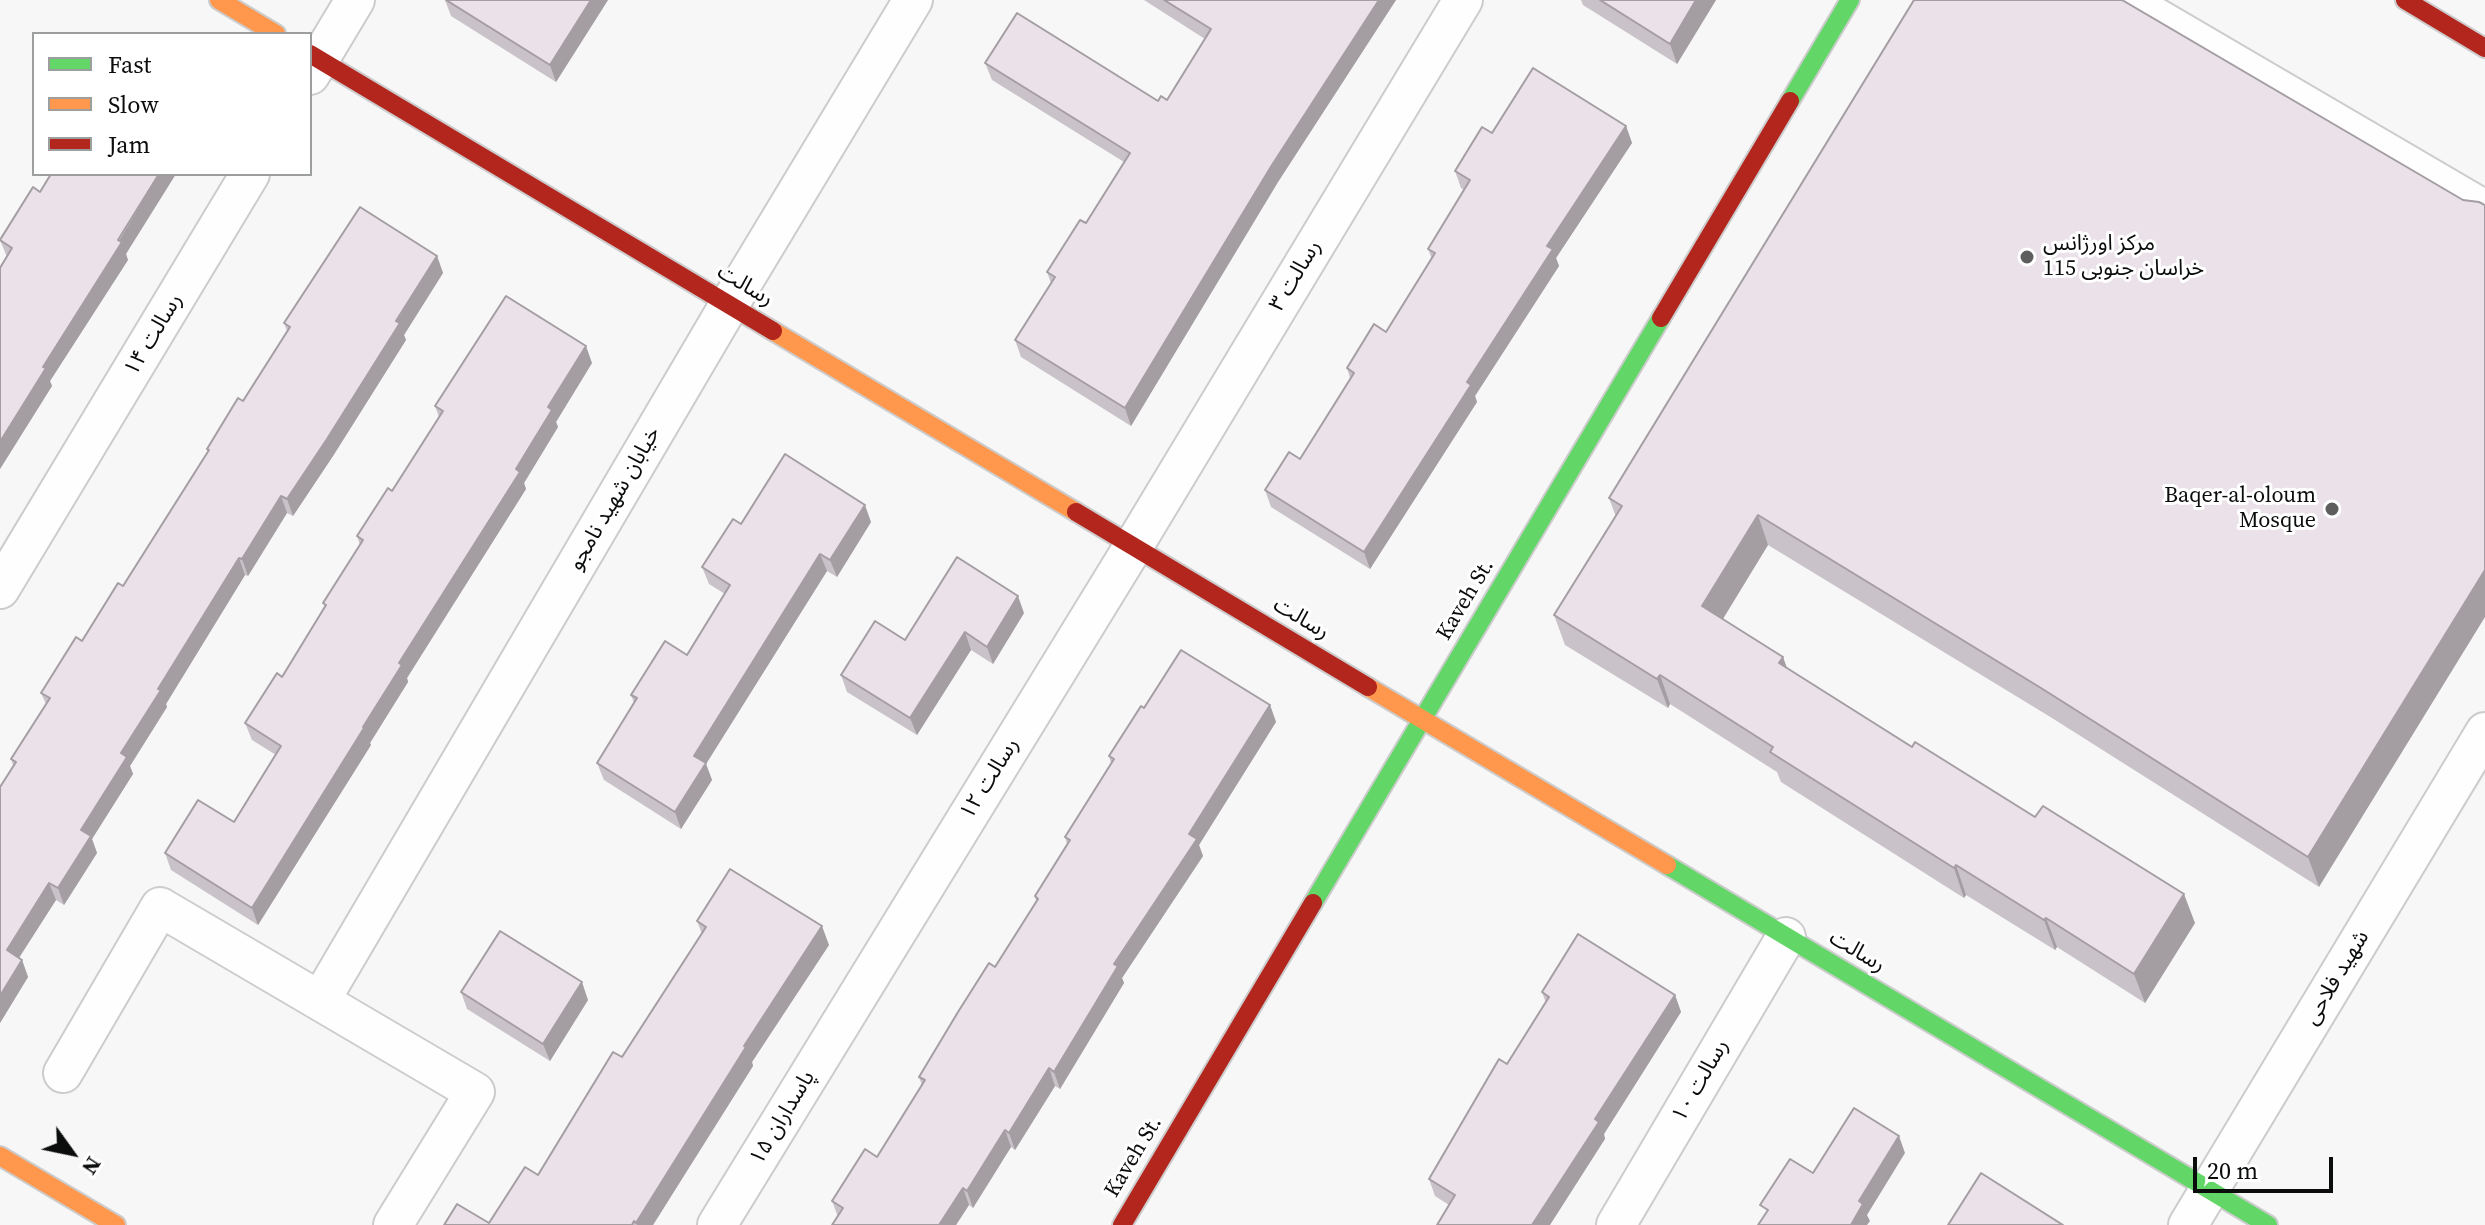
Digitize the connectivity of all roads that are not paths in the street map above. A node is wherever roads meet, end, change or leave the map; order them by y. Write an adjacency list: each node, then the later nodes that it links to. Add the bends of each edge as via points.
1 (219, 0): 8 (street)
2 (355, 0): 10 (street)
3 (913, 0): 13 (street, خیابان شهید نامجو)
4 (1850, 0): 16 (street, Kaveh St.)
5 (2126, 0): 12 (street)
6 (2405, 0): 9 (street)
7 (1461, 3): 14 (street, رسالت ۳)
8 (273, 32)
9 (2485, 48)
10 (313, 63): 13 (street, رسالت)
11 (249, 176): 15 (street, رسالت ۱۴)
12 (2485, 210)
13 (729, 305): 14 (street, رسالت); 19 (street, خیابان شهید نامجو)
14 (1133, 547): 16 (street, رسالت); 20 (street, رسالت ۱۲)
15 (0, 589)
16 (1423, 720): 18 (street, رسالت); 27 (street, Kaveh St.)
17 (2485, 732): 23 (street, شهید فلاحی)
18 (1786, 937): 23 (street, رسالت); 28 (street, رسالت ۱۰)
19 (320, 1001): 21 (street, via 160,907); 25 (street, via 475,1092)
20 (848, 1011): 26 (street, پاسداران ۱۵)
21 (63, 1073)
22 (0, 1156): 24 (street)
23 (2209, 1190): 29 (street, شهید فلاحی); 30 (street, رسالت)
24 (116, 1225)
25 (393, 1225)
26 (717, 1225)
27 (1122, 1225)
28 (1616, 1225)
29 (2188, 1225)
30 (2268, 1225)

